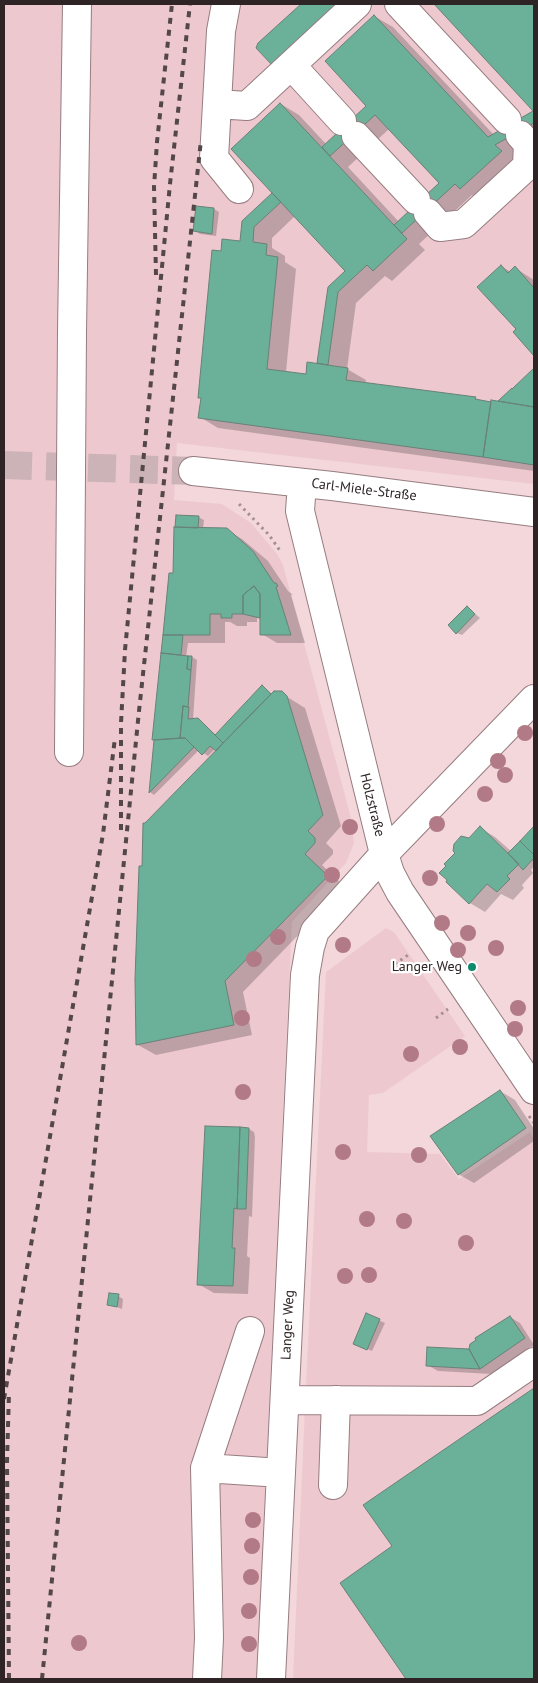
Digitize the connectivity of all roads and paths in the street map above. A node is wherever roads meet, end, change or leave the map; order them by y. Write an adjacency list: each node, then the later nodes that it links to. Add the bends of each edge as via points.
1 (77, 4): 12 (street)
2 (226, 4): 6 (street, via 221,31)
3 (357, 4): 5 (street)
4 (399, 4): 5 (street, via 528,144 528,166 464,224 440,227)
5 (291, 66): 6 (street, via 247,106)
6 (217, 104): 7 (street, via 214,158)
7 (239, 190)
8 (193, 471): 9 (street, Carl-Miele-Straße)
9 (302, 483): 10 (street, Carl-Miele-Straße); 13 (street, Holzstraße, via 300,511)
10 (534, 512)
11 (534, 699): 13 (street, Langer Weg)
12 (69, 752)
13 (384, 854): 18 (street, Holzstraße, via 400,892); 21 (street, Langer Weg, via 315,931 310,947 305,975)
14 (416, 950): 15 (path)
15 (394, 964)
16 (454, 1005): 17 (path)
17 (436, 1018)
18 (534, 1090)
19 (250, 1331): 23 (street)
20 (534, 1362): 22 (street, via 477,1401)
21 (285, 1400): 22 (street); 24 (street, Langer Weg)
22 (336, 1400): 25 (street)
23 (205, 1468): 24 (street); 26 (street, via 210,1638)
24 (281, 1473): 27 (street, Langer Weg)
25 (332, 1484)
26 (207, 1679)
27 (272, 1679)

